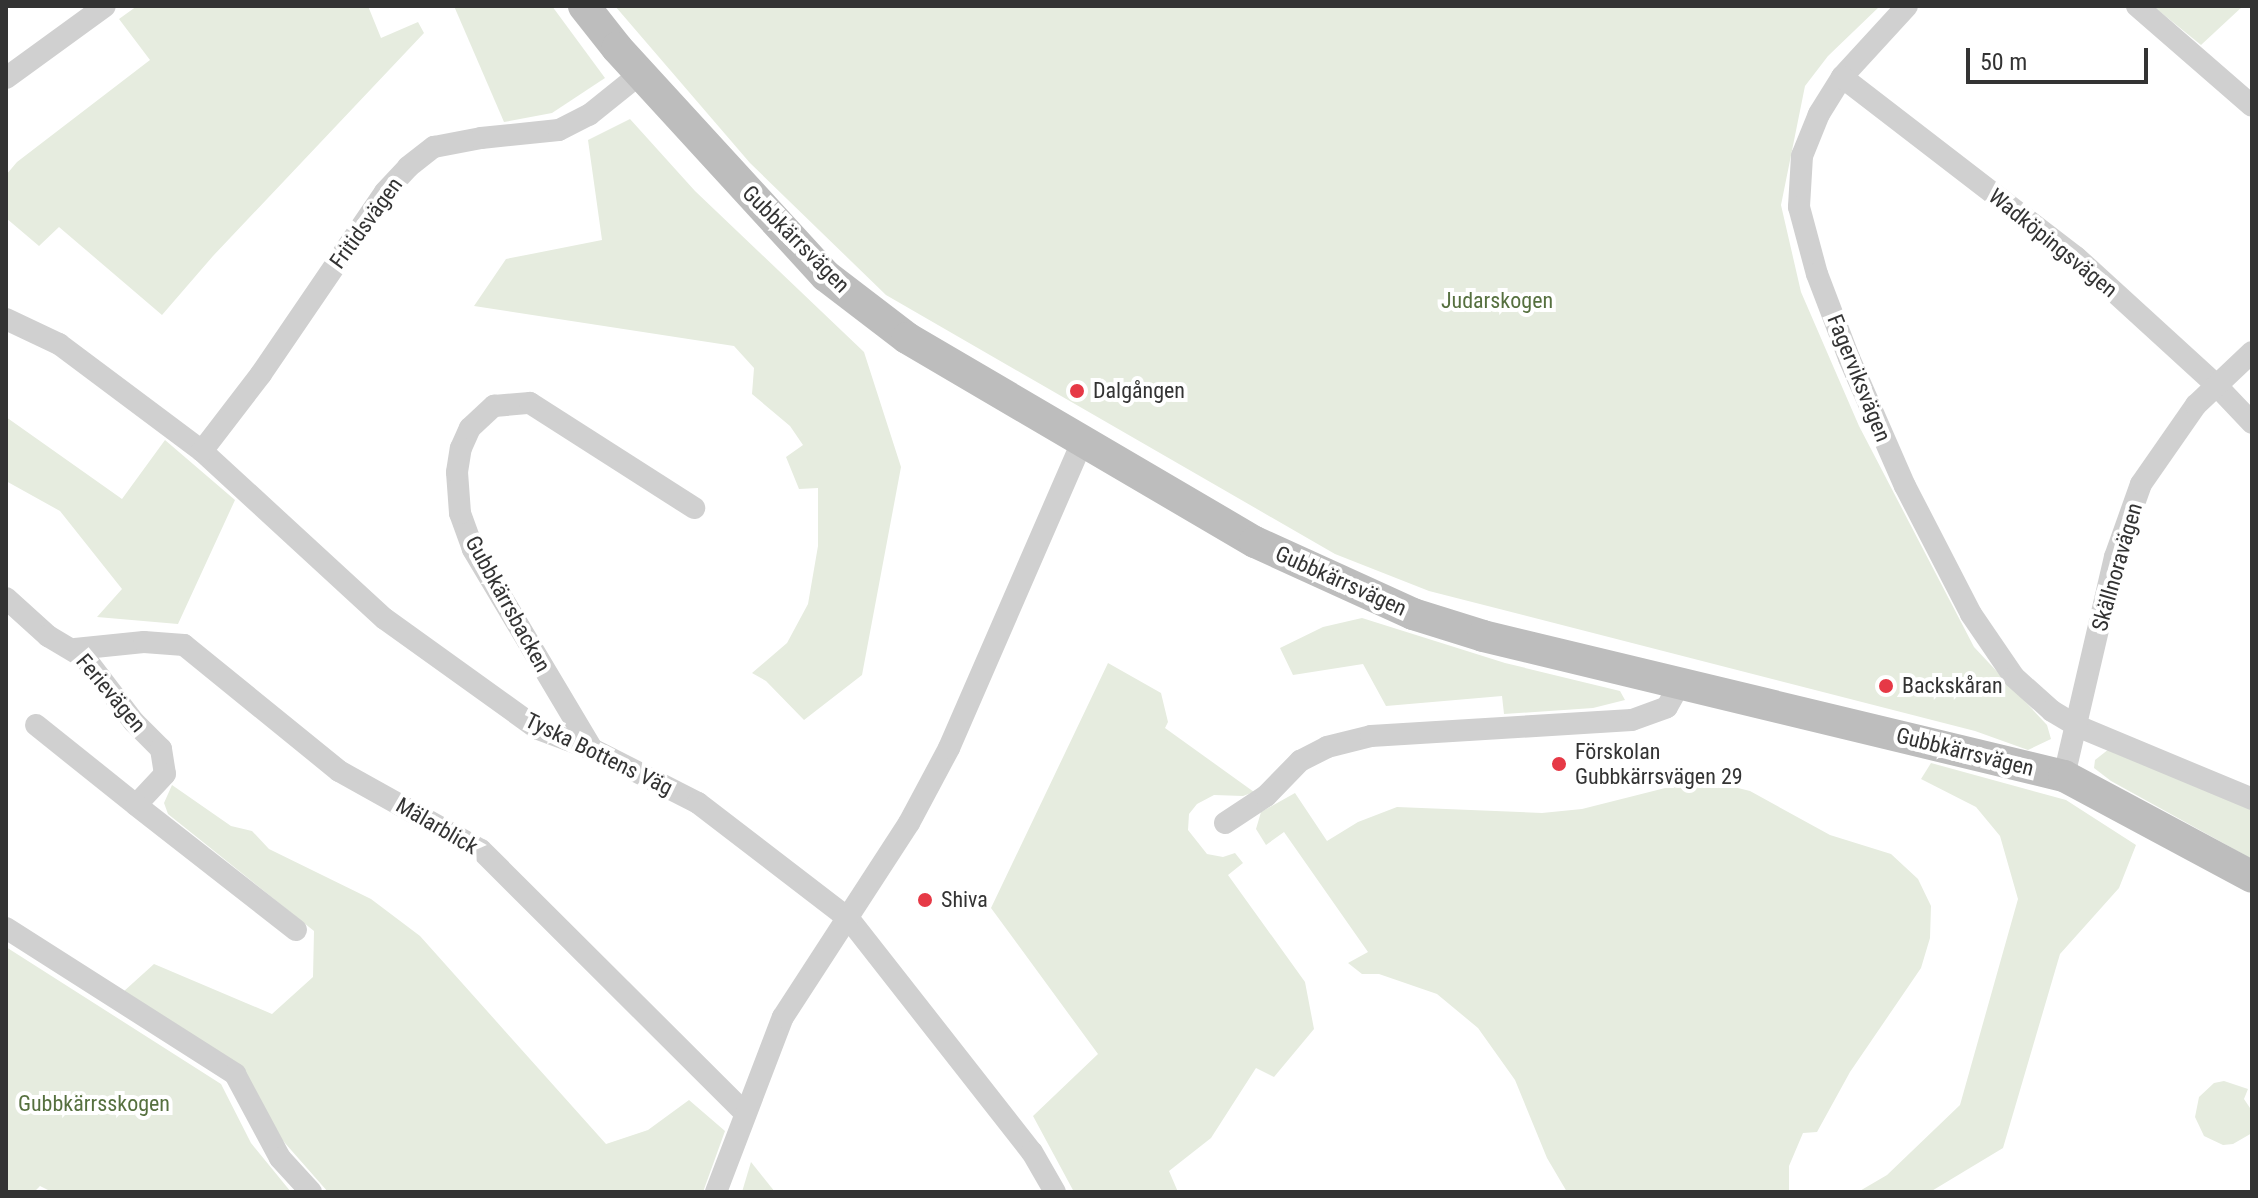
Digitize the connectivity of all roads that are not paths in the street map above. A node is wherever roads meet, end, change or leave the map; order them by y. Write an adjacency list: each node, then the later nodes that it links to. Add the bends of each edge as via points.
1 (105, 6): 7 (street)
2 (584, 6): 5 (street, Gubbkärrsvägen)
3 (1907, 6): 6 (street, Fagerviksvägen)
4 (2137, 6): 8 (street)
5 (640, 74): 13 (street, Gubbkärrsvägen, via 826,276 907,338); 14 (street, Fritidsvägen, via 589,115 559,130 434,147 408,167)
6 (1842, 77): 11 (street, Wadköpingsvägen, via 2076,257); 20 (street, Fagerviksvägen, via 1802,156 1799,207 1817,274 1905,486 1971,614 2014,677)
7 (6, 78)
8 (2252, 106)
9 (6, 319): 14 (street, Tyska Bottens Väg, via 59,344)
10 (2252, 352): 11 (street, Skällnoravägen)
11 (2216, 385): 12 (street, Wadköpingsvägen); 20 (street, Skällnoravägen, via 2141,484 2115,557)
12 (2252, 423)
13 (1083, 440): 18 (street, Gubbkärrsvägen, via 1255,542 1413,614); 27 (street, via 949,748)
14 (202, 451): 21 (street, Tyska Bottens Väg, via 385,619 538,729)
15 (694, 508): 21 (street, Gubbkärrsbacken, via 530,403 494,406 470,428 461,448 460,513 473,549)
16 (6, 598): 17 (street, Ferievägen, via 48,636)
17 (75, 649): 24 (street, Ferievägen, via 161,749 165,774); 30 (street, Mälarblick, via 144,642 184,645 339,771 481,850)
18 (1679, 685): 22 (street, Gubbkärrsvägen); 25 (street, via 1667,707 1632,720 1371,736 1327,747 1300,761 1266,796)
19 (36, 725): 24 (street)
20 (2077, 726): 22 (street); 23 (street, Fagerviksvägen)
21 (592, 749): 27 (street, Tyska Bottens Väg, via 698,803)
22 (2064, 776): 26 (street, Gubbkärrsvägen)
23 (2252, 799)
24 (136, 805): 29 (street)
25 (1225, 823)
26 (2252, 877)
27 (849, 919): 30 (street, via 783,1017); 33 (street, Tyska Bottens Väg, via 1032,1152)
28 (6, 928): 31 (street, via 235,1074 280,1158)
29 (296, 930)
30 (745, 1113): 32 (street)
31 (311, 1192)
32 (716, 1192)
33 (1055, 1192)

